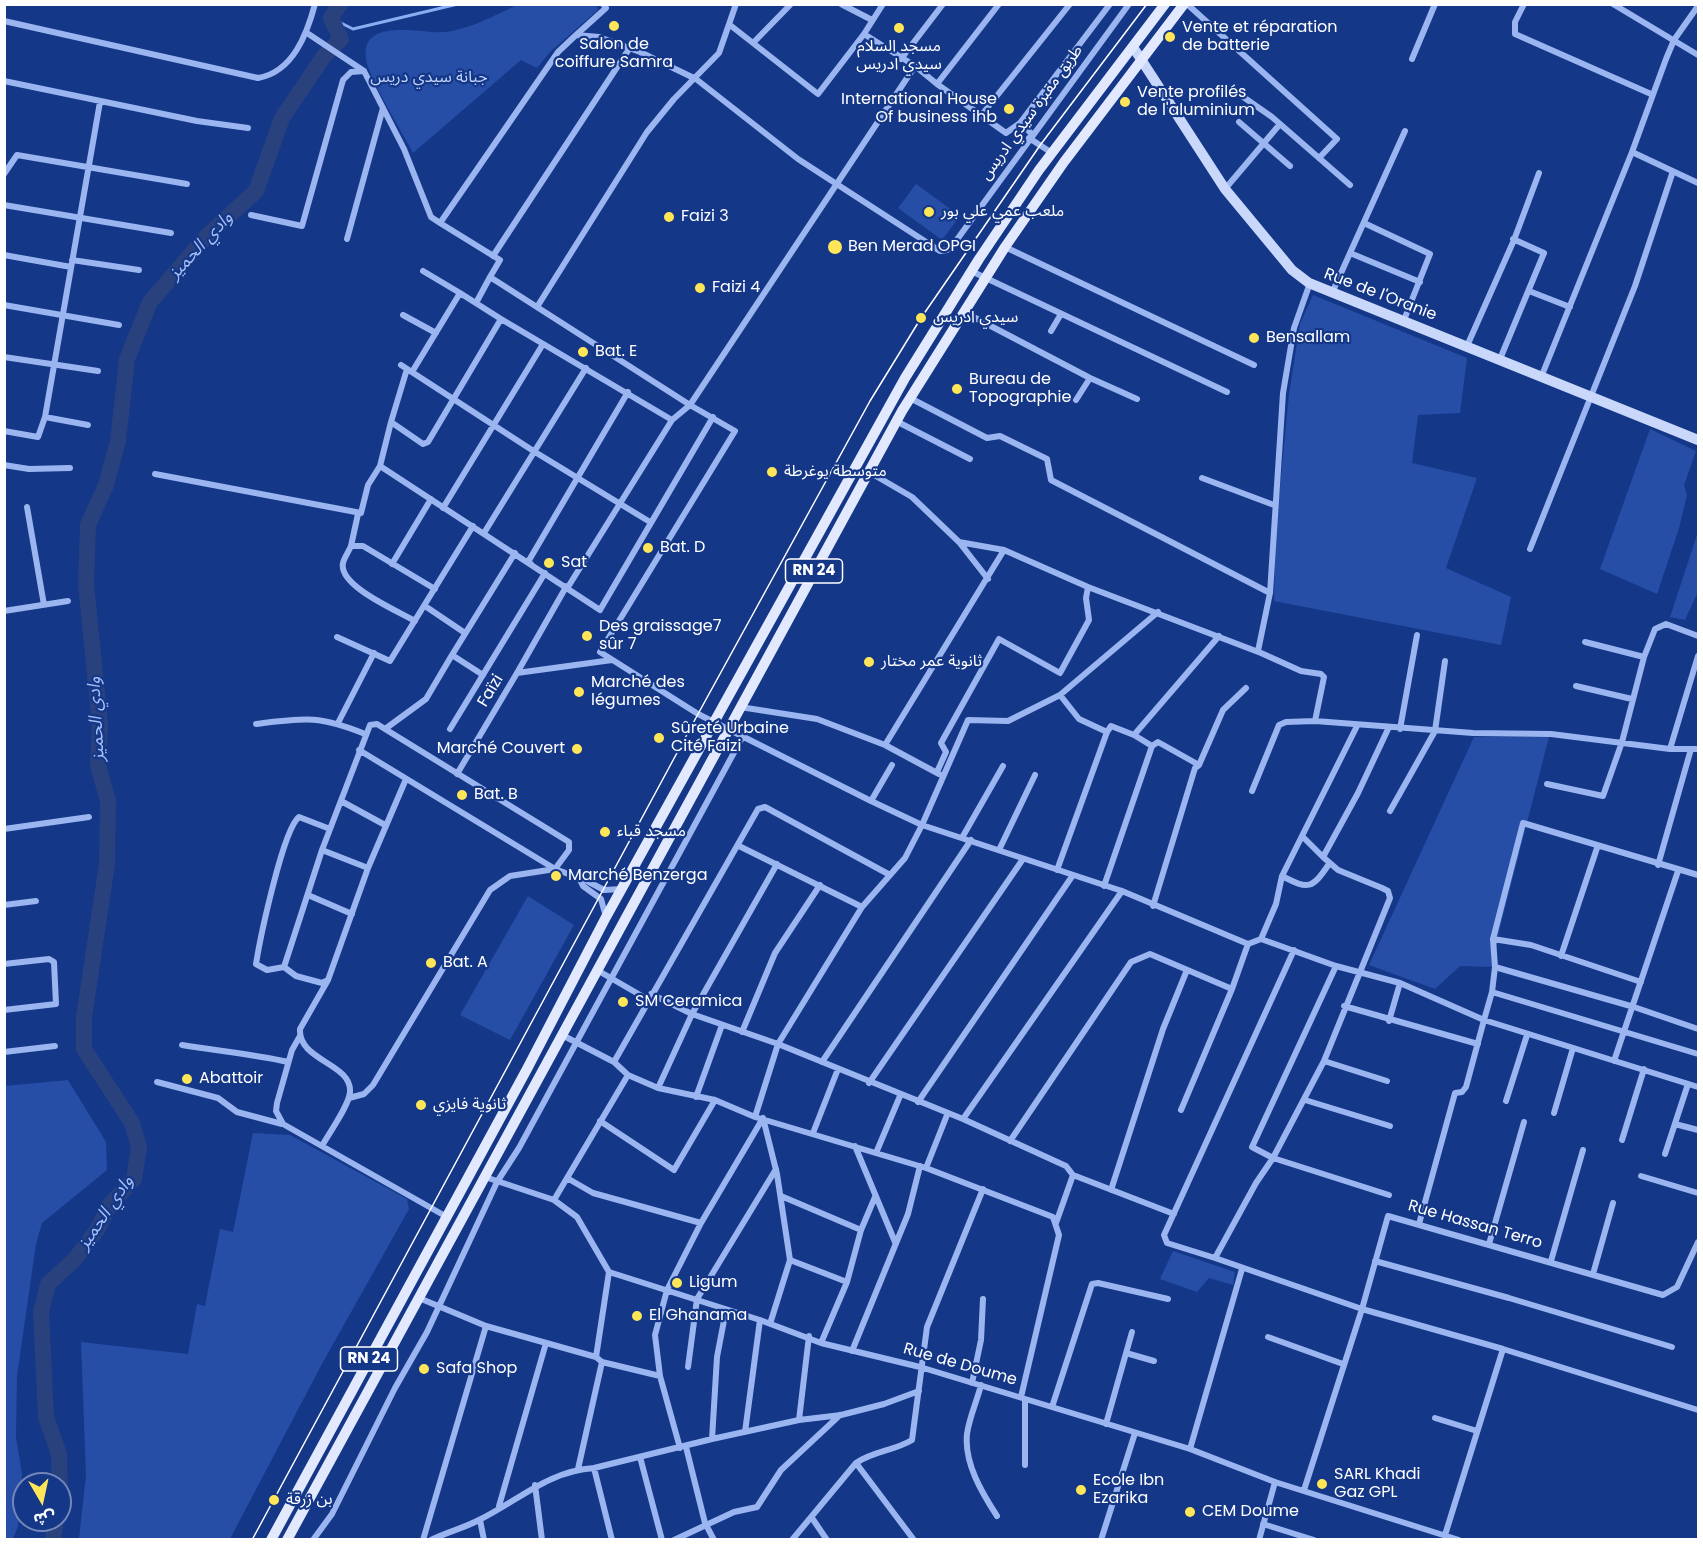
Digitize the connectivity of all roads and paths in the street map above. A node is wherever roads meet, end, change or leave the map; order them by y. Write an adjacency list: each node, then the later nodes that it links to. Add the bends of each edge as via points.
1 (315, 4): 21 (street)
2 (603, 4): 23 (street, via 606,8)
3 (736, 4): 20 (street)
4 (791, 4): 25 (street)
5 (841, 4): 18 (street)
6 (883, 4): 18 (street)
7 (943, 4): 29 (street)
8 (999, 4): 36 (street)
9 (1070, 4): 41 (street)
10 (1110, 4): 43 (street)
11 (1165, 4): 26 (main road, RN 24)
12 (1185, 4): 30 (main road, RN 24); 51 (street, via 1337,139)
13 (1436, 4): 31 (street)
14 (1524, 4): 38 (street, via 1515,22 1515,34)
15 (1613, 4): 24 (street)
16 (1125, 6): 47 (street, طريق مقبرة سيدي ادريس)
17 (1698, 6): 24 (street)
18 (872, 20): 22 (street)
19 (4, 21): 21 (street, via 258,78 284,66)
20 (730, 25): 25 (street); 34 (street, via 718,53)
21 (307, 33): 33 (street)
22 (864, 34): 25 (street, via 818,94); 29 (street)
23 (576, 35): 27 (street, via 599,37); 65 (street, via 558,52)
24 (1674, 40): 28 (street); 38 (street)
25 (754, 42)
26 (1133, 47): 30 (street, Rue de l'Oranie); 49 (main road, RN 24)
27 (629, 49): 34 (street); 73 (street)
28 (1698, 55)
29 (901, 59): 32 (street)
30 (1143, 59): 61 (street, Rue de l'Oranie); 70 (main road, RN 24)
31 (1412, 59)
32 (915, 66): 36 (street); 60 (street)
33 (364, 71): 40 (street); 63 (street, via 351,72 343,80 302,226)
34 (696, 79): 60 (street); 87 (street, via 647,132)
35 (4, 81): 39 (street)
36 (937, 84): 41 (street)
37 (1233, 93): 44 (street)
38 (1652, 94): 50 (street)
39 (100, 102): 45 (street); 53 (street)
40 (384, 107): 65 (street, via 431,217); 68 (street)
41 (980, 117): 43 (street, via 1006,133)
42 (1239, 122): 48 (street)
43 (1020, 123): 47 (street)
44 (1280, 124): 48 (street); 51 (street)
45 (248, 128)
46 (1405, 131): 66 (street)
47 (1030, 136): 49 (street); 60 (street, طريق مقبرة سيدي ادريس, via 947,250 928,246)
48 (1263, 143): 52 (street); 61 (street)
49 (1052, 153): 77 (main road, RN 24)
50 (1632, 153): 54 (street); 88 (street)
51 (1319, 158): 59 (street)
52 (1290, 166)
53 (88, 167): 56 (street, via 17,155); 58 (street); 64 (street)
54 (1674, 171): 57 (street); 111 (street, via 1635,286)
55 (1539, 173): 69 (street)
56 (4, 174)
57 (1698, 183)
58 (187, 184)
59 (1350, 185)
60 (838, 186): 116 (street)
61 (1225, 189): 81 (street, Rue de l'Oranie, via 1292,270)
62 (4, 205): 64 (street)
63 (251, 215)
64 (79, 220): 67 (street); 74 (street)
65 (440, 223): 73 (street)
66 (1364, 223): 71 (street); 80 (street, via 1430,254)
67 (171, 233)
68 (347, 239)
69 (1513, 239): 82 (street, via 1544,254); 99 (street)
70 (1005, 247): 79 (main road, RN 24); 102 (street)
71 (1350, 253): 80 (street); 84 (street)
72 (4, 255): 74 (street)
73 (493, 256): 78 (street, via 500,260)
74 (71, 263): 75 (street); 92 (street)
75 (139, 270)
76 (423, 271): 83 (street)
77 (971, 271): 79 (street); 183 (main road, RN 24, via 872,434)
78 (490, 277): 85 (street); 87 (street)
79 (984, 279): 89 (main road, RN 24); 90 (street)
80 (1419, 282): 94 (street)
81 (1310, 283): 84 (street, Rue de l'Oranie); 137 (street, via 1294,328 1283,393)
82 (1529, 291): 88 (street); 101 (street)
83 (460, 293): 85 (street); 97 (street)
84 (1332, 293): 94 (street, Rue de l'Oranie)
85 (476, 303): 93 (street)
86 (4, 305): 92 (street)
87 (537, 307): 116 (street)
88 (1570, 307): 107 (street)
89 (964, 312): 108 (street); 112 (main road, RN 24)
90 (1060, 314): 96 (street); 110 (street)
91 (403, 315): 97 (street)
92 (62, 317): 95 (street); 103 (street)
93 (501, 319): 98 (street); 114 (street)
94 (1404, 320): 99 (street, Rue de l'Oranie)
95 (118, 325)
96 (1052, 332)
97 (436, 333): 105 (street)
98 (543, 344): 104 (street); 123 (street)
99 (1467, 346): 101 (street, Rue de l'Oranie)
100 (4, 357): 103 (street)
101 (1500, 359): 107 (street, Rue de l'Oranie)
102 (1254, 364)
103 (53, 365): 106 (street); 117 (street)
104 (586, 368): 109 (street); 126 (street)
105 (407, 369): 114 (street); 121 (street)
106 (98, 371)
107 (1542, 375): 111 (street, Rue de l'Oranie)
108 (1090, 378): 113 (street); 115 (street)
109 (628, 392): 119 (street); 134 (street)
110 (1227, 393)
111 (1591, 396): 125 (street, Rue de l'Oranie); 146 (street)
112 (910, 398): 120 (main road, RN 24); 156 (street, via 987,438 1000,436 1047,459 1051,480)
113 (1137, 399)
114 (453, 400): 121 (street, via 423,444); 123 (street)
115 (1076, 400)
116 (690, 405): 118 (street); 119 (street)
117 (45, 417): 122 (street); 124 (street, via 38,437)
118 (713, 417): 141 (street); 174 (street, via 735,431 600,652)
119 (672, 420): 136 (street)
120 (896, 421): 127 (street); 131 (main road, RN 24)
121 (391, 422): 129 (street)
122 (88, 425)
123 (494, 426): 126 (street); 139 (street)
124 (4, 431)
125 (1698, 440)
126 (535, 452): 134 (street); 143 (street)
127 (970, 459)
128 (4, 465): 130 (street)
129 (380, 466): 135 (street); 140 (street)
130 (70, 468)
131 (869, 472): 144 (street, via 912,496); 182 (main road, RN 24)
132 (154, 474): 140 (street, via 323,504)
133 (1202, 478): 137 (street)
134 (578, 479): 136 (street); 149 (street)
135 (431, 499): 139 (street); 150 (street)
136 (621, 504): 141 (street); 153 (street)
137 (1274, 505): 156 (street)
138 (27, 507): 158 (street)
139 (443, 508): 142 (street)
140 (358, 514): 145 (street)
141 (651, 522): 153 (street, via 600,609)
142 (473, 526): 143 (street); 155 (street)
143 (484, 533): 148 (street)
144 (959, 542): 147 (street); 152 (street)
145 (351, 546): 150 (street, via 363,546); 162 (street, via 342,564 344,574 354,586)
146 (1530, 549)
147 (1004, 550): 152 (street); 154 (street)
148 (515, 553): 149 (street); 163 (street)
149 (528, 562): 151 (street); 153 (street)
150 (392, 564): 155 (street)
151 (546, 573): 153 (street); 177 (street)
152 (987, 579): 199 (street)
153 (567, 587): 176 (street)
154 (1088, 587): 161 (street); 209 (street, via 1089,620 1060,673 999,639 941,743 946,752)
155 (435, 589): 159 (street)
156 (1270, 593): 169 (street)
157 (68, 601): 158 (street)
158 (44, 605): 160 (street)
159 (424, 606): 162 (street); 163 (street)
160 (4, 611)
161 (1158, 612): 165 (street); 180 (street)
162 (415, 621): 170 (street, via 390,661)
163 (465, 633): 171 (street)
164 (1417, 635): 192 (street)
165 (1219, 636): 169 (street); 196 (street)
166 (1698, 636): 173 (street, via 1661,624 1655,629)
167 (337, 637): 170 (street)
168 (1585, 642): 173 (street)
169 (1258, 651): 184 (street, via 1324,677)
170 (374, 653): 185 (street)
171 (452, 655): 177 (street); 190 (street, via 426,699)
172 (1698, 656): 202 (street)
173 (1644, 657): 181 (street)
174 (612, 660): 176 (street, Faïzi); 183 (street)
175 (1445, 661): 193 (street)
176 (517, 674): 208 (street, Faïzi)
177 (483, 675): 191 (street)
178 (1576, 686): 181 (street)
179 (1246, 688): 206 (street, via 1223,710)
180 (1060, 695): 194 (street, via 1079,719); 209 (street, via 1008,721 968,720)
181 (1632, 699): 198 (street)
182 (740, 707): 189 (main road, RN 24); 199 (street, via 818,719)
183 (715, 721): 189 (street); 248 (main road, RN 24)
184 (1315, 722): 187 (street); 213 (street, via 1279,725)
185 (338, 723): 186 (street, via 308,718); 195 (street)
186 (256, 724)
187 (1357, 726): 188 (street); 223 (street)
188 (1389, 727): 192 (street); 229 (street)
189 (729, 728): 197 (street); 267 (main road, RN 24)
190 (385, 729): 195 (street, via 374,724); 208 (street)
191 (450, 729)
192 (1400, 729): 193 (street)
193 (1435, 731): 198 (street, via 1551,734); 216 (street)
194 (1107, 732): 196 (street, via 1111,726); 237 (street)
195 (365, 734): 204 (street)
196 (1134, 735): 200 (street)
197 (743, 736): 215 (street); 270 (street)
198 (1622, 742): 202 (street); 212 (street, via 1603,796)
199 (885, 745): 209 (street)
200 (1152, 746): 206 (street, via 1158,742); 246 (street)
201 (1691, 748): 202 (street); 203 (street); 234 (street)
202 (1670, 749)
203 (1698, 749)
204 (359, 750): 211 (street); 214 (street)
205 (892, 765): 215 (street)
206 (1199, 765): 254 (street)
207 (1002, 766): 222 (street)
208 (457, 774): 236 (street, via 567,839 569,850)
209 (940, 774): 219 (street)
210 (1035, 775): 228 (street)
211 (406, 779): 218 (street); 231 (street)
212 (1547, 784)
213 (1252, 790)
214 (341, 801): 218 (street); 221 (street)
215 (871, 801): 219 (street)
216 (1390, 811)
217 (89, 817): 220 (street)
218 (385, 825): 235 (street)
219 (922, 825): 222 (street); 240 (street, via 905,858)
220 (4, 829)
221 (330, 829): 227 (street); 265 (street, via 299,817 286,843 256,964 267,970)
222 (963, 836): 224 (street)
223 (1302, 836): 229 (street); 243 (street)
224 (971, 840): 228 (street); 302 (street)
225 (1598, 845): 234 (street); 259 (street, via 1523,823); 262 (street)
226 (739, 846): 232 (street); 240 (street, via 758,809 765,807); 276 (street)
227 (322, 850): 235 (street); 250 (street)
228 (999, 850): 230 (street)
229 (1323, 857): 233 (street)
230 (1023, 859): 237 (street); 308 (street)
231 (545, 863): 236 (street); 239 (street)
232 (777, 864): 245 (street); 280 (street)
233 (1329, 864): 243 (street, via 1312,886); 269 (street, via 1389,894)
234 (1658, 865): 238 (street)
235 (368, 868): 256 (street)
236 (555, 869): 239 (street); 244 (street)
237 (1057, 870): 241 (street)
238 (1678, 871): 242 (street); 272 (street)
239 (538, 873): 314 (street, via 510,876 490,890 373,1085 364,1094)
240 (890, 875): 255 (street)
241 (1073, 875): 246 (street); 318 (street)
242 (1698, 875)
243 (1282, 876): 258 (street, via 1276,904)
244 (580, 880): 247 (street); 251 (street)
245 (820, 885): 255 (street); 285 (street, via 775,953)
246 (1104, 886): 249 (street)
247 (601, 889): 248 (street); 251 (street)
248 (622, 889): 257 (main road, RN 24)
249 (1122, 891): 254 (street); 324 (street)
250 (308, 895): 256 (street); 265 (street)
251 (597, 896): 257 (street)
252 (36, 902): 253 (street)
253 (4, 905)
254 (1153, 906): 260 (street)
255 (862, 907): 291 (street)
256 (352, 914): 271 (street)
257 (606, 917): 340 (main road, RN 24)
258 (1261, 939): 260 (street); 261 (street)
259 (1494, 939): 262 (street, via 1531,945); 266 (street)
260 (1248, 944): 274 (street)
261 (1294, 950): 264 (street); 358 (street)
262 (1561, 956): 272 (street)
263 (4, 964): 279 (street, via 49,959 54,962 56,1004)
264 (1336, 966): 269 (street); 339 (street, via 1255,1136 1252,1147)
265 (284, 967): 271 (street, via 296,976 322,983)
266 (1495, 967): 275 (street); 278 (street)
267 (597, 970): 270 (street); 287 (main road, RN 24)
268 (1187, 970): 274 (street); 333 (street, via 1150,954 1131,962); 351 (street, via 1162,1029)
269 (1361, 972): 273 (street); 277 (street)
270 (613, 979): 276 (street); 290 (street)
271 (328, 980): 289 (street, via 300,1029)
272 (1641, 982): 278 (street)
273 (1400, 983): 281 (street); 282 (street)
274 (1232, 989): 319 (street)
275 (1492, 992): 281 (street); 286 (street)
276 (649, 997): 280 (street); 301 (street)
277 (1344, 1006): 282 (street); 298 (street)
278 (1634, 1007): 284 (street); 286 (street)
279 (4, 1010)
280 (692, 1014): 283 (street); 311 (street)
281 (1484, 1020): 288 (street); 292 (street)
282 (1389, 1021): 292 (street)
283 (722, 1025): 285 (street); 313 (street)
284 (1698, 1029)
285 (742, 1032): 291 (street)
286 (1623, 1033): 297 (street); 299 (street)
287 (562, 1035): 290 (street); 341 (main road, RN 24)
288 (1527, 1035): 295 (street); 317 (street)
289 (300, 1036): 300 (street); 314 (street, via 306,1048 345,1077)
290 (577, 1044): 301 (street); 349 (street)
291 (778, 1044): 302 (street); 322 (street)
292 (1478, 1044): 362 (street, via 1466,1087 1455,1093)
293 (182, 1045): 300 (street)
294 (55, 1046): 296 (street)
295 (1573, 1048): 299 (street); 320 (street)
296 (4, 1052)
297 (1698, 1054)
298 (1324, 1061): 306 (street); 316 (street)
299 (1614, 1061): 303 (street)
300 (288, 1062): 327 (street, via 276,1111)
301 (614, 1062): 305 (street)
302 (822, 1062): 304 (street)
303 (1644, 1068): 309 (street); 332 (street)
304 (838, 1069): 308 (street); 331 (street)
305 (628, 1075): 311 (street); 325 (street)
306 (1387, 1081)
307 (157, 1082): 327 (street, via 218,1098 237,1112)
308 (869, 1083): 312 (street)
309 (1688, 1084): 310 (street); 328 (street)
310 (1698, 1087)
311 (658, 1088): 313 (street)
312 (900, 1096): 318 (street); 337 (street)
313 (696, 1097): 315 (street)
314 (349, 1098): 334 (street)
315 (716, 1100): 322 (street); 325 (street, via 675,1170)
316 (1305, 1100): 329 (street); 339 (street)
317 (1506, 1101)
318 (918, 1102): 321 (street)
319 (1181, 1110)
320 (1554, 1113)
321 (947, 1115): 324 (street); 342 (street)
322 (755, 1117): 323 (street)
323 (763, 1118): 331 (street); 343 (street); 360 (street)
324 (963, 1119): 333 (street)
325 (600, 1121): 347 (street)
326 (1524, 1122): 366 (street)
327 (283, 1124): 334 (street)
328 (1675, 1124): 330 (street); 338 (street)
329 (1390, 1126)
330 (1698, 1130)
331 (813, 1133): 335 (street)
332 (1622, 1140)
333 (1010, 1141): 344 (street, via 1066,1166)
334 (322, 1146): 359 (street)
335 (855, 1146): 337 (street); 355 (street)
336 (1583, 1150): 370 (street)
337 (876, 1153): 342 (street)
338 (1665, 1154)
339 (1273, 1158): 353 (street); 367 (street)
340 (478, 1159): 341 (main road); 346 (main road, RN 24)
341 (491, 1166): 348 (main road, RN 24)
342 (923, 1167): 350 (street); 364 (street)
343 (776, 1169): 354 (street); 377 (street)
344 (1073, 1175): 351 (street); 361 (street)
345 (1641, 1176): 352 (street)
346 (468, 1178): 348 (main road); 359 (main road, RN 24)
347 (567, 1178): 356 (street); 360 (street, via 593,1193)
348 (483, 1181): 349 (street); 376 (main road, RN 24)
349 (496, 1182): 356 (street); 380 (street)
350 (983, 1189): 361 (street, via 1053,1217); 400 (street, via 927,1327)
351 (1111, 1190): 358 (street)
352 (1698, 1193)
353 (1389, 1195)
354 (781, 1196): 363 (street); 368 (street)
355 (875, 1197): 363 (street); 364 (street)
356 (554, 1200): 372 (street, via 577,1216)
357 (1613, 1203): 373 (street)
358 (1174, 1214): 367 (street, via 1165,1240)
359 (447, 1217): 434 (main road, RN 24)
360 (701, 1223): 375 (street)
361 (1056, 1223): 405 (street, via 1059,1235)
362 (1419, 1224): 366 (street, Rue Hassan Terro); 369 (street, Rue Hassan Terro, via 1392,1216 1386,1218)
363 (861, 1230): 374 (street)
364 (895, 1242): 393 (street)
365 (1698, 1242): 373 (street, Rue Hassan Terro, via 1677,1287 1663,1295)
366 (1489, 1244): 370 (street, Rue Hassan Terro)
367 (1215, 1258): 371 (street)
368 (790, 1260): 374 (street); 384 (street)
369 (1375, 1261): 381 (street, Rue Hassan Terro); 391 (street)
370 (1551, 1261): 373 (street, Rue Hassan Terro)
371 (1242, 1269): 381 (street); 417 (street)
372 (609, 1272): 375 (street, Rue de Doume); 395 (street)
373 (1593, 1274)
374 (847, 1282): 390 (street)
375 (667, 1290): 377 (street, Rue de Doume); 401 (street, via 655,1335)
376 (419, 1298): 380 (street); 435 (main road, RN 24)
377 (697, 1299): 382 (street, Rue de Doume); 399 (street)
378 (983, 1299): 402 (street, via 981,1341)
379 (1168, 1299): 406 (street, via 1098,1282 1092,1284)
380 (439, 1305): 385 (street); 436 (street, via 332,1514)
381 (1362, 1309): 392 (street); 398 (street, Rue Hassan Terro)
382 (726, 1310): 383 (street, Rue de Doume); 415 (street, via 717,1357)
383 (760, 1320): 384 (street, Rue de Doume); 413 (street)
384 (770, 1324): 387 (street, Rue de Doume)
385 (486, 1326): 389 (street); 437 (street)
386 (1132, 1332): 394 (street)
387 (809, 1336): 390 (street, Rue de Doume); 410 (street)
388 (1268, 1337): 398 (street)
389 (546, 1342): 395 (street); 426 (street)
390 (821, 1343): 393 (street, Rue de Doume)
391 (1672, 1347)
392 (1503, 1349): 407 (street); 412 (street)
393 (852, 1351): 400 (street, Rue de Doume)
394 (1126, 1353): 396 (street); 411 (street)
395 (596, 1357): 397 (street)
396 (1154, 1361)
397 (602, 1362): 401 (street); 422 (street)
398 (1343, 1364): 425 (street, Rue Hassan Terro)
399 (688, 1367)
400 (920, 1367): 402 (street, Rue de Doume); 404 (street)
401 (660, 1376): 416 (street)
402 (972, 1383): 403 (street, Rue de Doume)
403 (981, 1385): 405 (street, Rue de Doume); 427 (street, via 967,1435 971,1466)
404 (919, 1391): 408 (street); 419 (street, via 912,1440 867,1455)
405 (1023, 1398): 406 (street, Rue de Doume); 420 (street)
406 (1052, 1407): 411 (street, Rue de Doume)
407 (1698, 1410)
408 (841, 1415): 410 (street); 430 (street, via 781,1470 757,1508)
409 (1435, 1418): 412 (street)
410 (799, 1420): 413 (street)
411 (1106, 1424): 414 (street, Rue de Doume)
412 (1477, 1431): 433 (street)
413 (745, 1432): 415 (street)
414 (1135, 1432): 417 (street, Rue de Doume); 448 (street)
415 (712, 1439): 416 (street)
416 (683, 1447): 418 (street); 430 (street)
417 (1190, 1449): 423 (street, Rue de Doume)
418 (640, 1457): 421 (street); 442 (street)
419 (856, 1463): 428 (street); 447 (street)
420 (1025, 1465)
421 (594, 1468): 422 (street); 441 (street)
422 (578, 1469): 424 (street)
423 (1275, 1482): 425 (street, Rue de Doume); 431 (street)
424 (535, 1485): 426 (street); 440 (street)
425 (1304, 1490): 432 (street, Rue de Doume)
426 (499, 1507): 429 (street)
427 (997, 1516)
428 (812, 1518): 445 (street); 446 (street)
429 (480, 1520): 438 (street); 439 (street)
430 (705, 1523): 443 (street); 444 (street)
431 (1263, 1524): 449 (street); 450 (street)
432 (1437, 1532): 433 (street, Rue de Doume); 451 (street)
433 (1444, 1535): 452 (street, Rue de Doume)
434 (271, 1539)
435 (287, 1539)
436 (313, 1539)
437 (423, 1539)
438 (431, 1539)
439 (484, 1539)
440 (542, 1539)
441 (612, 1539)
442 (662, 1539)
443 (674, 1539)
444 (714, 1539)
445 (792, 1539)
446 (828, 1539)
447 (914, 1539)
448 (1101, 1539)
449 (1259, 1539)
450 (1314, 1539)
451 (1435, 1539)
452 (1459, 1539)

